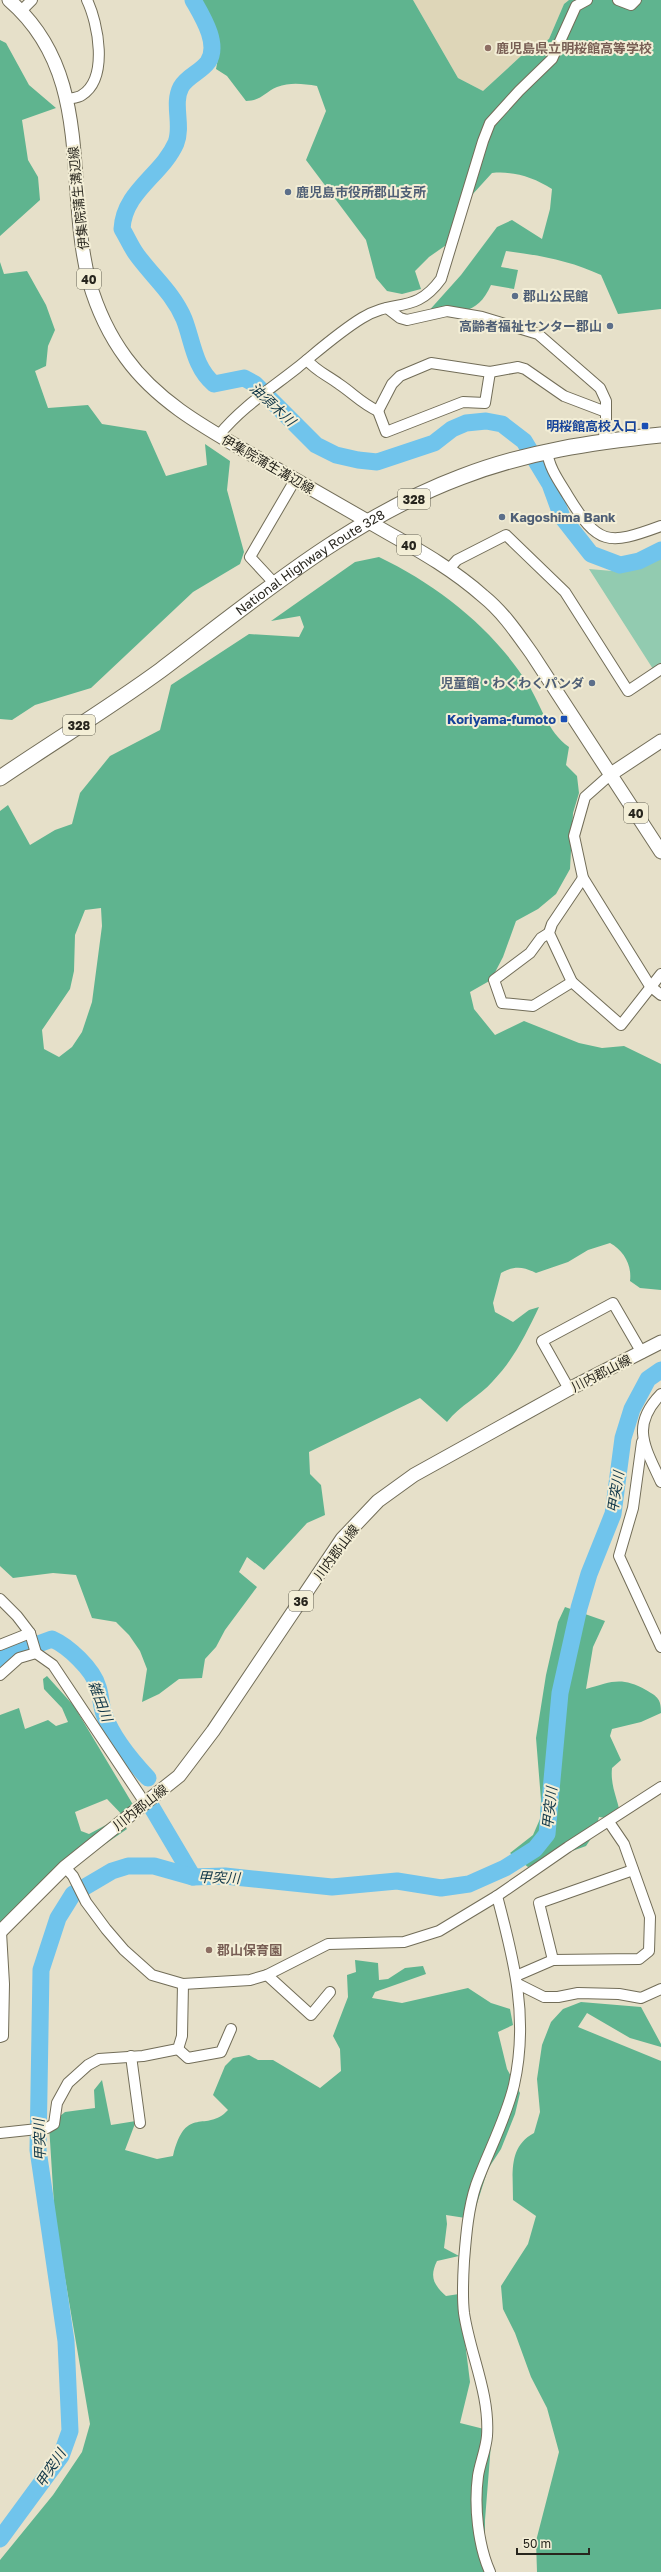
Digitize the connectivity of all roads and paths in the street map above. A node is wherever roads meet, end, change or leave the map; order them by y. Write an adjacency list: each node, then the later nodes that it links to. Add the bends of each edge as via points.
1 (9, 0): 7 (main road, 伊集院蒲生溝辺線 / 40)
2 (32, 0): 7 (street)
3 (87, 0): 8 (street, via 96,18 100,40 98,64 90,88 82,96)
4 (587, 0): 9 (street, via 576,6 552,59 490,123 441,279 431,293 414,303)
5 (618, 0): 6 (street, via 631,5)
6 (636, 0)
7 (21, 10): 8 (main road, 伊集院蒲生溝辺線 / 40, via 47,44 63,80)
8 (67, 99): 14 (main road, 伊集院蒲生溝辺線 / 40, via 84,253 89,281 103,318 117,345 144,380 177,409)
9 (387, 308): 10 (street, via 362,318); 13 (street, via 407,320 447,311 482,317 538,334 600,388 606,401)
10 (307, 360): 12 (street, via 314,368 340,384 359,402); 14 (street, via 252,401)
11 (490, 372): 12 (street, via 431,363 420,366 396,380); 12 (street, via 485,403 463,402 386,432); 13 (street, via 518,367 525,369 564,396)
12 (378, 411)
13 (606, 412): 16 (street)
14 (218, 435): 18 (main road, 伊集院蒲生溝辺線 / 40)
15 (661, 435): 16 (highway, National Highway Route 328 / 328)
16 (603, 442): 17 (highway, National Highway Route 328 / 328)
17 (545, 452): 19 (highway, National Highway Route 328 / 328, via 511,460 459,478); 20 (street, via 550,466 585,523 594,533 612,538 643,533)
18 (295, 480): 19 (main road, 伊集院蒲生溝辺線 / 40); 22 (street, via 250,557)
19 (369, 522): 21 (main road, 伊集院蒲生溝辺線 / 40); 22 (highway, National Highway Route 328 / 328)
20 (661, 526)
21 (449, 569): 23 (street, via 457,560 506,535 565,592 628,691); 25 (main road, 伊集院蒲生溝辺線 / 40, via 484,596 511,625)
22 (275, 584): 26 (highway, National Highway Route 328 / 328, via 158,672)
23 (661, 669)
24 (661, 741): 25 (main road)
25 (610, 774): 27 (main road, 伊集院蒲生溝辺線 / 40); 28 (street, via 585,797 581,808 574,836)
26 (0, 778)
27 (661, 852)
28 (583, 878): 29 (street, via 552,924); 32 (street)
29 (549, 933): 31 (street); 31 (street, via 541,938 530,953 494,980 502,1002 533,1006)
30 (661, 974): 32 (street)
31 (572, 982): 32 (street, via 621,1025)
32 (650, 986): 33 (street)
33 (661, 995)
34 (661, 1342): 35 (main road, 川内郡山線 / 36)
35 (642, 1353): 36 (main road, 川内郡山線 / 36); 36 (street, via 613,1303 542,1341)
36 (569, 1389): 47 (main road, 川内郡山線 / 36, via 414,1475 378,1501 342,1539 213,1731 179,1776)
37 (661, 1394): 38 (street, via 649,1406)
38 (642, 1442): 39 (street); 43 (street, via 633,1508 619,1556)
39 (661, 1482)
40 (0, 1599): 41 (street)
41 (30, 1634): 42 (street); 44 (street)
42 (0, 1645)
43 (661, 1647)
44 (36, 1653): 45 (street, via 19,1658); 47 (street, via 53,1665)
45 (0, 1675)
46 (661, 1786): 48 (street)
47 (145, 1803): 50 (main road, 川内郡山線 / 36)
48 (609, 1822): 49 (street, via 624,1844); 51 (street)
49 (633, 1870): 53 (street, via 539,1903); 53 (street, via 650,1917 649,1951 639,1959)
50 (69, 1871): 52 (main road, 川内郡山線 / 36); 56 (street, via 86,1902 106,1929 140,1965 152,1975)
51 (497, 1896): 54 (street, via 439,1932 421,1938 378,1944 328,1944); 55 (street)
52 (0, 1932): 57 (street)
53 (553, 1960): 55 (street)
54 (267, 1975): 56 (street, via 250,1980); 59 (street, via 311,2015)
55 (517, 1980): 58 (street, via 544,1997 578,1993 618,1994 641,1998); 66 (street, via 520,2030 514,2086 475,2187 468,2222 464,2275 464,2312 486,2406 487,2436 478,2477 477,2500 481,2543)
56 (183, 1984): 62 (street, via 182,2036)
57 (2, 1985): 61 (street, via 3,2036)
58 (661, 1989)
59 (330, 1992)
60 (231, 2029): 62 (street, via 222,2052 188,2058)
61 (0, 2036)
62 (178, 2049): 63 (street)
63 (131, 2056): 64 (street); 65 (street, via 99,2059 68,2083 57,2103 54,2124 47,2128)
64 (140, 2123)
65 (0, 2133)
66 (490, 2572)

